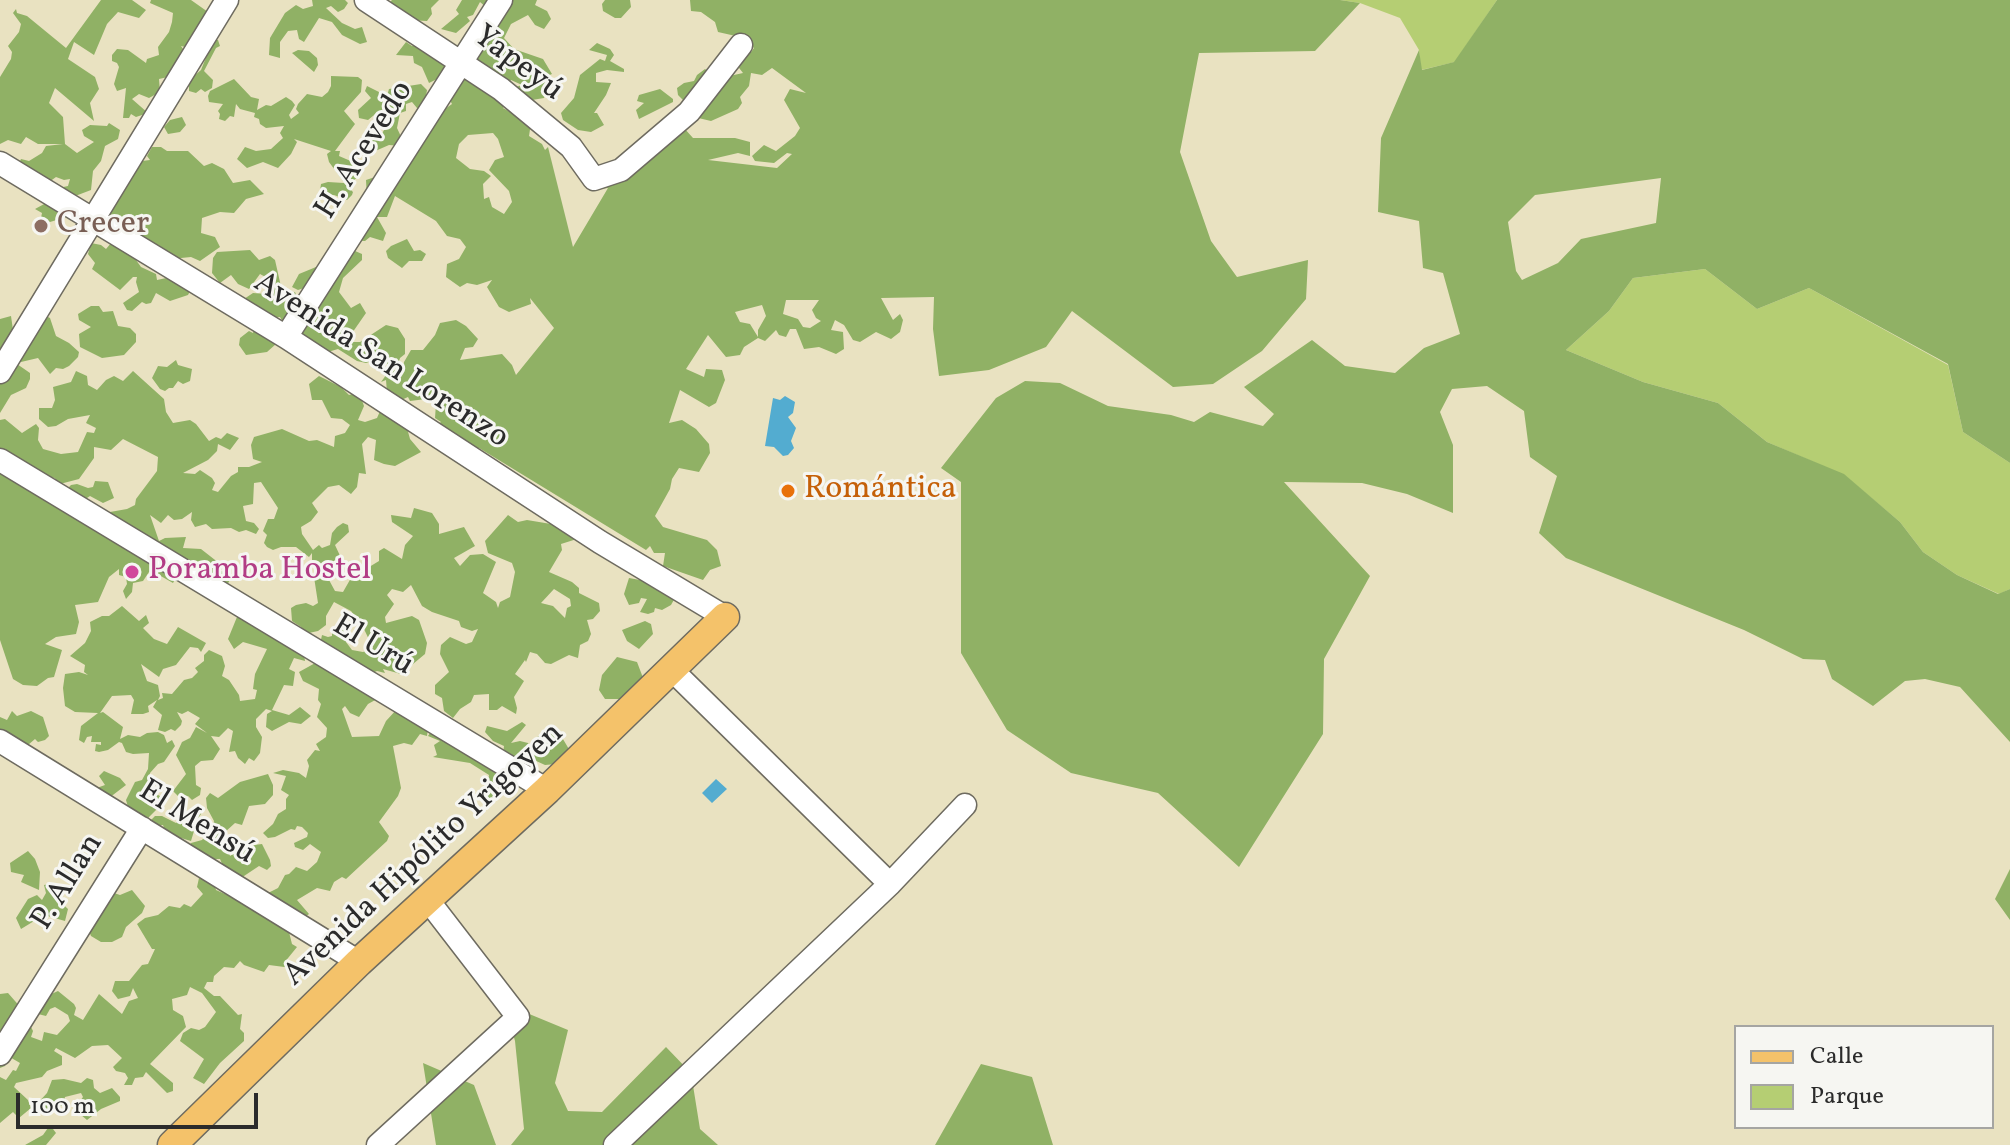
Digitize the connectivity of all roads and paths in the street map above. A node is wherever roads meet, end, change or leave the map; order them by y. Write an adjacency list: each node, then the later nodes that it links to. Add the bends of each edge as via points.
1 (227, 0): 7 (street)
2 (366, 0): 5 (street, Yapeyú)
3 (501, 0): 5 (street, H. Acevedo)
4 (741, 45): 5 (street, Yapeyú, via 689,112 621,170 594,179 571,147)
5 (461, 62): 8 (street, H. Acevedo)
6 (0, 163): 7 (street, Avenida San Lorenzo)
7 (92, 220): 8 (street, Avenida San Lorenzo); 9 (street)
8 (286, 337): 11 (street, Avenida San Lorenzo)
9 (0, 372)
10 (0, 460): 14 (street, El Urú)
11 (725, 617): 12 (main road, Avenida Hipólito Yrigoyen)
12 (671, 669): 14 (main road, Avenida Hipólito Yrigoyen); 17 (street)
13 (0, 741): 16 (street, El Mensú)
14 (547, 790): 18 (main road, Avenida Hipólito Yrigoyen)
15 (965, 805): 17 (street)
16 (142, 828): 19 (street, El Mensú); 20 (street, P. Allan)
17 (890, 884): 23 (street)
18 (427, 899): 19 (main road, Avenida Hipólito Yrigoyen); 21 (street, via 518,1017)
19 (359, 962): 22 (main road, Avenida Hipólito Yrigoyen)
20 (0, 1054)
21 (391, 1141)
22 (172, 1145)
23 (615, 1145)

